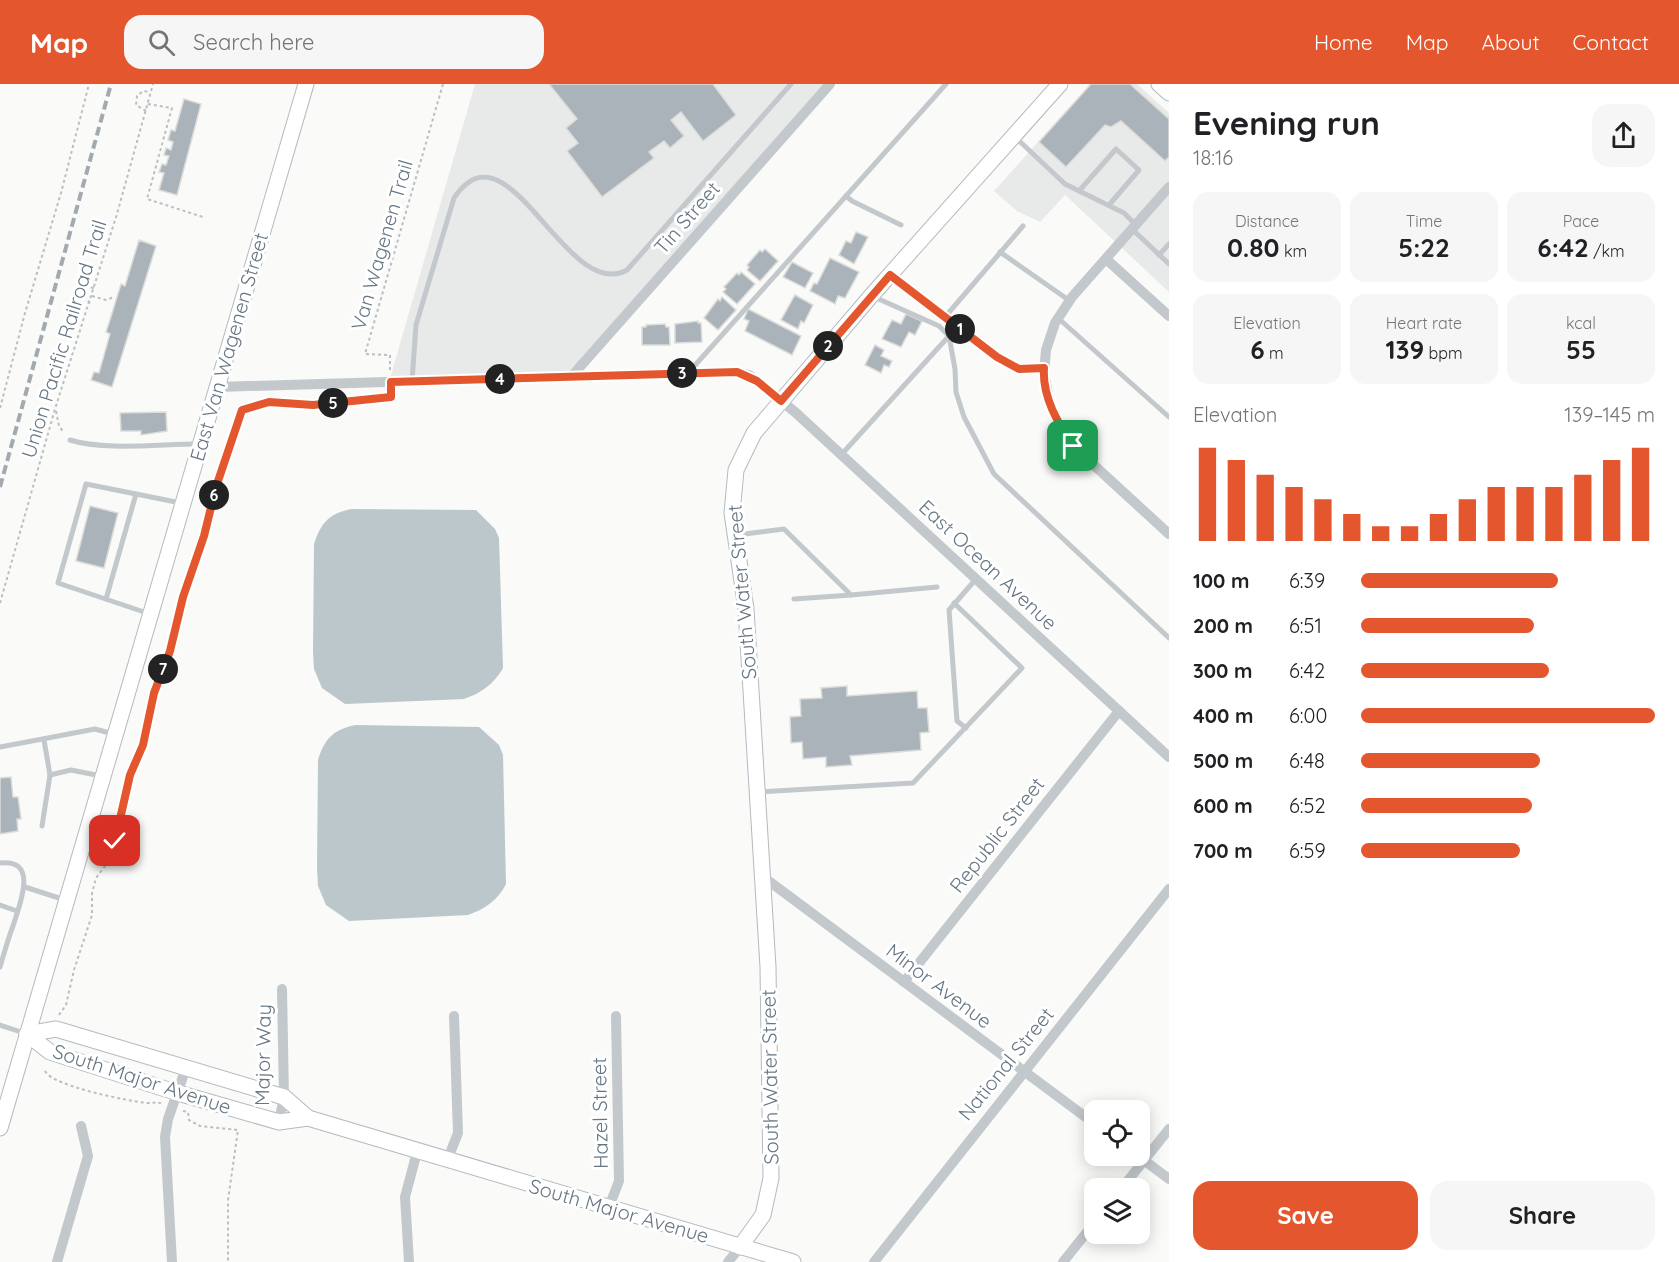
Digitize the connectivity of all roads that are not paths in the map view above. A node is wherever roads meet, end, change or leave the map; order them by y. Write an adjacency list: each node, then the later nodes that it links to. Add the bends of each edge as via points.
1 (306, 84): 32 (main road, East Van Wagenen Street)
2 (791, 84): 31 (lane, via 621,273 606,275 585,262 556,238 505,183 490,178 467,183 454,198 416,325)
3 (830, 84): 30 (street, Tin Street)
4 (946, 84): 11 (lane)
5 (1060, 84): 8 (main road, South Water Street)
6 (1159, 84): 7 (main road)
7 (1169, 93)
8 (1014, 136): 10 (lane, via 1065,184); 21 (main road, South Water Street)
9 (1169, 187): 15 (street)
10 (1079, 191): 12 (lane); 12 (lane, via 1116,149 1139,170)
11 (846, 196): 13 (lane); 29 (lane)
12 (1109, 206): 15 (lane, via 1124,213)
13 (901, 225)
14 (1023, 226): 17 (lane)
15 (1134, 227): 18 (lane); 19 (street)
16 (1169, 244): 18 (lane)
17 (1000, 252): 23 (lane); 25 (lane)
18 (1159, 255): 20 (lane)
19 (1106, 259): 23 (street); 24 (street)
20 (1169, 264)
21 (890, 275): 22 (main road, South Water Street); 25 (lane)
22 (871, 296): 27 (lane, via 939,326); 33 (main road, South Water Street)
23 (1070, 302): 26 (street)
24 (1169, 316)
25 (945, 317): 28 (lane, via 1019,369)
26 (1058, 318): 28 (street); 34 (lane)
27 (949, 336): 37 (lane); 49 (lane, via 956,392 964,417 994,474)
28 (1044, 368): 40 (street, via 1050,405 1073,446)
29 (688, 373): 30 (street, East Ocean Avenue); 33 (street, East Ocean Avenue, via 748,375)
30 (571, 376): 31 (street, East Ocean Avenue)
31 (412, 381): 32 (street, East Ocean Avenue)
32 (218, 387): 36 (main road, East Van Wagenen Street)
33 (781, 401): 37 (street, East Ocean Avenue); 41 (main road, South Water Street, via 754,433 736,470 732,513)
34 (1169, 417)
35 (70, 440): 36 (lane, via 116,445)
36 (200, 444): 39 (main road, East Van Wagenen Street)
37 (841, 455): 42 (street, East Ocean Avenue)
38 (136, 494): 39 (lane); 45 (lane); 45 (lane, via 86,484 58,584)
39 (183, 504): 48 (main road, East Van Wagenen Street)
40 (1169, 534)
41 (735, 536): 44 (lane, via 784,529); 58 (main road, South Water Street, via 746,609)
42 (976, 579): 47 (lane); 50 (street, East Ocean Avenue)
43 (937, 587): 44 (lane)
44 (851, 595): 46 (lane)
45 (106, 599): 48 (lane)
46 (794, 599)
47 (954, 603): 51 (lane, via 949,610 957,722); 51 (lane, via 1022,668)
48 (150, 614): 52 (main road, East Van Wagenen Street)
49 (1169, 638)
50 (1119, 711): 55 (street, East Ocean Avenue); 68 (street, Republic Street)
51 (966, 728): 58 (lane, via 913,783)
52 (114, 735): 53 (lane, via 95,729); 57 (main road, East Van Wagenen Street)
53 (44, 740): 54 (lane); 56 (lane)
54 (0, 747)
55 (1169, 757)
56 (50, 775): 57 (lane, via 71,770); 59 (lane)
57 (102, 776): 64 (main road, East Van Wagenen Street)
58 (757, 792): 61 (main road, South Water Street)
59 (42, 826)
60 (0, 863): 62 (lane, via 15,865 22,871)
61 (762, 876): 68 (street, Minor Avenue); 91 (main road, South Water Street, via 768,967 771,1178 763,1215)
62 (25, 887): 64 (lane); 66 (lane)
63 (1169, 889): 75 (street, National Street)
64 (65, 900): 73 (main road, East Van Wagenen Street)
65 (0, 905): 66 (lane)
66 (17, 911): 67 (lane)
67 (0, 967)
68 (904, 982): 75 (street, Minor Avenue)
69 (282, 989): 77 (street, Major Way)
70 (454, 1016): 86 (street, via 458,1133)
71 (616, 1016): 89 (street, Hazel Street, via 619,1180)
72 (0, 1025): 73 (lane)
73 (27, 1034): 74 (main road, South Major Avenue, via 56,1029); 76 (main road, South Major Avenue, via 50,1052); 82 (main road, East Van Wagenen Street)
74 (186, 1068): 76 (street); 77 (main road, South Major Avenue)
75 (1024, 1071): 78 (street, Minor Avenue); 97 (street, National Street)
76 (178, 1093): 80 (main road, South Major Avenue); 93 (street, via 165,1137)
77 (284, 1097): 79 (main road, South Major Avenue); 80 (street, Major Way)
78 (1084, 1116)
79 (308, 1118): 80 (main road, South Major Avenue); 85 (main road, South Major Avenue)
80 (279, 1122)
81 (81, 1126): 92 (street, via 88,1156)
82 (0, 1128)
83 (1169, 1129): 84 (street)
84 (1150, 1148)
85 (417, 1152): 86 (main road, South Major Avenue); 94 (street, via 405,1197)
86 (447, 1161): 89 (main road, South Major Avenue)
87 (1150, 1165): 88 (street)
88 (1169, 1179)
89 (609, 1208): 91 (main road, South Major Avenue)
90 (1084, 1236): 98 (street)
91 (740, 1247): 95 (street); 96 (main road, South Major Avenue)
92 (57, 1262)
93 (172, 1262)
94 (409, 1262)
95 (728, 1262)
96 (793, 1262)
97 (874, 1262)
98 (1063, 1262)

